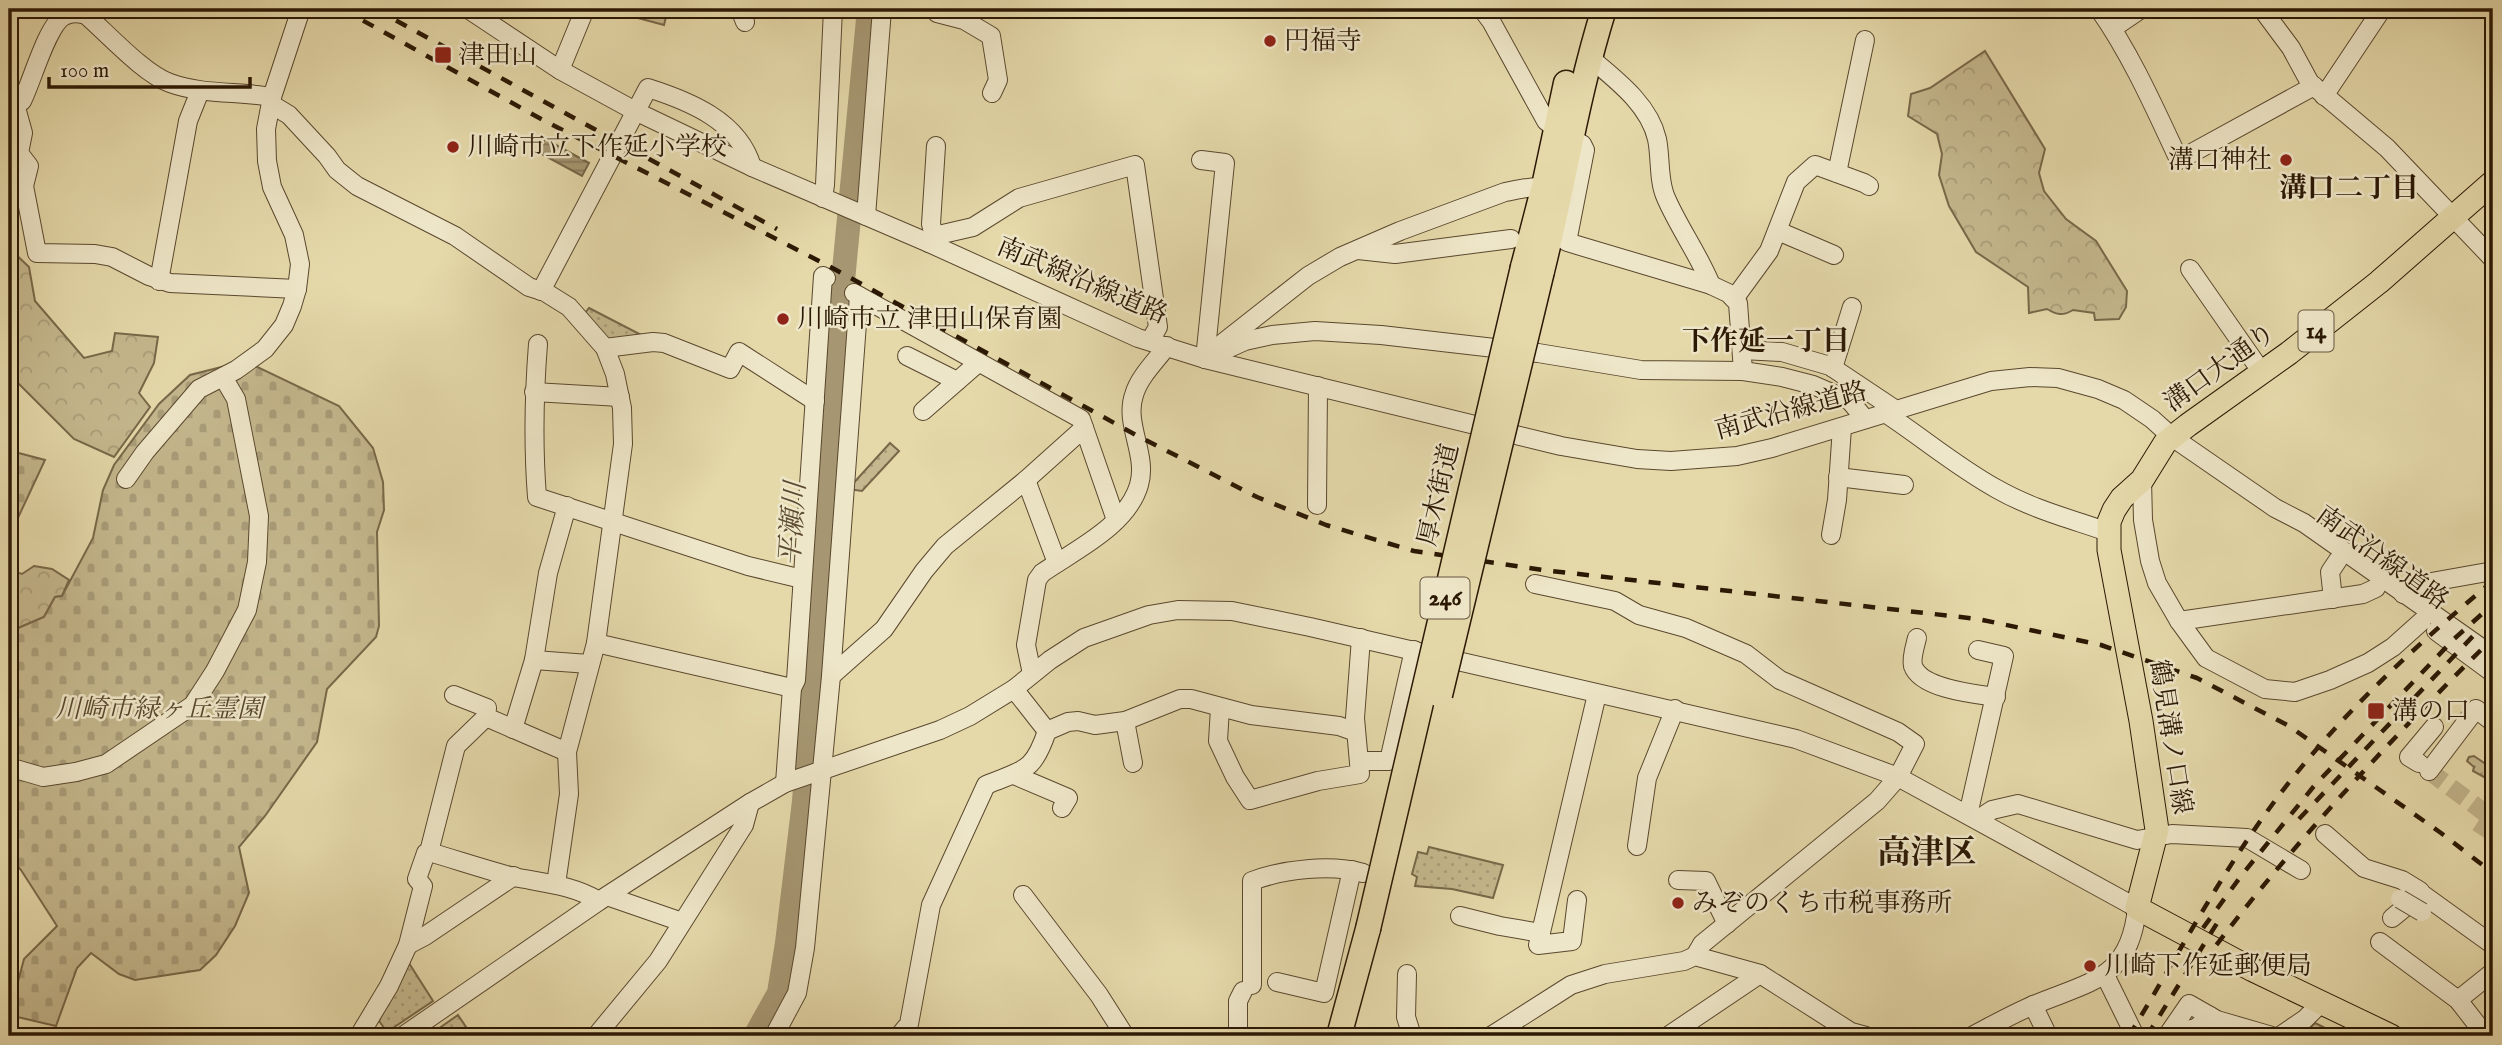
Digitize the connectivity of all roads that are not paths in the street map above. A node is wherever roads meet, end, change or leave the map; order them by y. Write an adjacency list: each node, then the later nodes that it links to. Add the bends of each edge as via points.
1 (301, 9): 21 (street)
2 (468, 9): 17 (street, 南武線沿線道路)
3 (585, 9): 17 (street)
4 (882, 9): 33 (street)
5 (935, 9): 20 (street, via 991,36 998,80)
6 (1482, 9): 24 (street, via 1546,121)
7 (1588, 9): 24 (highway, 厚木街道 / 246, via 1578,36)
8 (1604, 9): 16 (highway, 厚木街道 / 246)
9 (2099, 9): 14 (street)
10 (2141, 9): 14 (street)
11 (2262, 9): 19 (street)
12 (2382, 9): 19 (street)
13 (831, 13): 32 (street)
14 (2113, 28): 19 (street, via 2179,160)
15 (1865, 40): 28 (street)
16 (1589, 57): 24 (highway, 厚木街道 / 246); 44 (street, via 1649,116 1665,197)
17 (561, 70): 23 (street, 南武線沿線道路)
18 (200, 91): 21 (street); 22 (street, via 168,83 150,72 86,15 75,12 53,26 29,89 22,101); 43 (street, via 188,121)
19 (2319, 91): 34 (street, via 2387,148)
20 (992, 93)
21 (271, 101): 45 (street, via 267,161 272,187 294,235 300,264); 46 (street, via 357,186 454,236)
22 (12, 105): 43 (street, via 23,133 19,153 29,166 24,186 37,253 112,257)
23 (635, 111): 27 (street, 南武線沿線道路); 27 (street, via 648,88 688,101 740,140); 46 (street)
24 (1563, 134): 31 (highway, 厚木街道 / 246); 44 (street, via 1586,150 1567,242)
25 (936, 146): 36 (street)
26 (1201, 160): 54 (street, via 1225,163)
27 (752, 167): 32 (street, 南武線沿線道路)
28 (1837, 173): 30 (street); 35 (street, via 1815,165 1796,182)
29 (2493, 182): 34 (main road, 溝口大通り / 14)
30 (1869, 186)
31 (1553, 188): 38 (street, via 1524,188 1482,200); 147 (highway, 厚木街道 / 246, bridge)
32 (826, 200): 33 (street, 南武線沿線道路)
33 (864, 215): 36 (street, 南武線沿線道路)
34 (2454, 217): 40 (street); 58 (main road, 溝口大通り / 14, via 2379,282)
35 (1778, 231): 39 (street); 47 (street)
36 (932, 239): 50 (street, 南武線沿線道路); 50 (street, via 973,227 1019,198 1135,165)
37 (1510, 239): 38 (street, via 1395,254)
38 (1355, 250): 54 (street, via 1308,276 1223,340)
39 (1834, 255)
40 (2493, 259)
41 (2190, 269): 58 (street)
42 (826, 278): 65 (street, via 823,276)
43 (159, 281): 45 (street)
44 (1711, 285): 47 (street)
45 (298, 289): 59 (street, via 284,325 265,349)
46 (541, 291): 51 (street, via 569,307)
47 (1734, 299): 52 (street)
48 (1853, 307): 56 (street)
49 (538, 344): 63 (street)
50 (1158, 344): 54 (street, 南武線沿線道路); 81 (street, via 1133,396 1140,484)
51 (605, 348): 64 (street); 65 (street, via 664,343 730,369 739,352)
52 (1742, 350): 56 (street, via 1782,352); 57 (street)
53 (907, 356): 61 (street)
54 (1205, 359): 57 (street, via 1245,341 1315,331 1538,353 1641,370); 60 (street, 南武線沿線道路)
55 (978, 363): 61 (street); 70 (street, via 1080,419); 104 (street, via 857,295)
56 (1833, 368): 67 (street)
57 (1743, 370): 68 (street, via 1813,385 1850,401)
58 (2262, 371): 71 (main road, 溝口大通り / 14)
59 (223, 377): 73 (street, via 189,399); 122 (street, via 236,399 259,516 257,562 247,610 215,671 193,705 106,764 43,777)
60 (1287, 377): 62 (street, 南武沿線道路)
61 (957, 381): 66 (street)
62 (1318, 386): 69 (street, 南武沿線道路, via 1561,446 1637,459 1737,456); 77 (street)
63 (534, 392): 64 (street); 78 (street, via 537,497)
64 (620, 397): 80 (street, via 623,444)
65 (815, 401): 87 (street)
66 (923, 411)
67 (1890, 411): 68 (street, 南武沿線道路); 71 (street, 南武沿線道路, via 1992,381 2044,377 2111,394 2152,419); 82 (street, via 1998,490)
68 (1865, 419): 69 (street, 南武沿線道路)
69 (1842, 427): 72 (street)
70 (1084, 428): 74 (street); 81 (street)
71 (2172, 438): 75 (main road, 鶴見溝ノ口線 / 14); 79 (street, 南武沿線道路)
72 (1838, 477): 76 (street); 83 (street)
73 (126, 479)
74 (1026, 480): 85 (street); 104 (street, via 945,546 884,629)
75 (2142, 480): 82 (main road, 鶴見溝ノ口線 / 14, via 2118,503); 92 (street, via 2150,561)
76 (1903, 485)
77 (1317, 505)
78 (567, 506): 80 (street); 100 (street, via 548,573)
79 (2275, 508): 84 (street, 南武沿線道路); 90 (street, 南武沿線道路, via 2304,523)
80 (614, 520): 87 (street, via 748,566); 96 (street)
81 (1116, 520): 85 (street)
82 (2108, 532): 131 (main road, 鶴見溝ノ口線 / 14)
83 (1831, 535)
84 (2337, 560): 89 (street, 南武沿線道路); 91 (street, via 2330,572)
85 (1057, 563): 103 (street, via 1037,579 1026,645)
86 (2493, 571): 90 (street, via 2420,584)
87 (802, 579): 105 (street)
88 (1535, 584): 125 (street, via 1615,601 1639,615 1686,628 1746,654 1780,680 1898,732 1915,744)
89 (2376, 588): 91 (street); 93 (street, 南武沿線道路)
90 (2403, 594): 99 (street, 南武沿線道路)
91 (2333, 599): 92 (street)
92 (2179, 621): 93 (street, via 2206,658 2265,689 2295,692 2368,663)
93 (2422, 621): 102 (street, 南武沿線道路)
94 (1361, 638): 97 (street); 103 (street, via 1232,611 1178,610 1084,638); 118 (street)
95 (1917, 638): 109 (street, via 1912,663 1917,673 1931,683)
96 (596, 643): 101 (street); 105 (street)
97 (1414, 650): 107 (street); 120 (street, via 1389,761)
98 (1978, 650): 109 (street, via 2004,656)
99 (2493, 656)
100 (534, 660): 101 (street); 116 (street)
101 (589, 664): 119 (street)
102 (2493, 673)
103 (1032, 674): 106 (street)
104 (831, 676): 123 (street)
105 (792, 688): 126 (street)
106 (1014, 690): 117 (street); 123 (street, via 940,730)
107 (1597, 694): 111 (street); 148 (street)
108 (454, 695): 112 (street, via 487,708)
109 (1996, 697): 129 (street)
110 (1220, 708): 113 (street, via 1180,699); 118 (street); 120 (street, via 1218,741 1250,800 1360,774)
111 (1675, 709): 125 (street, via 1796,739); 132 (street, via 1647,778)
112 (486, 717): 116 (street); 133 (street, via 456,747)
113 (1125, 721): 117 (street, via 1068,722); 121 (street)
114 (2493, 722): 115 (street, via 2476,709 2414,760 2409,757)
115 (2434, 727)
116 (513, 729): 119 (street)
117 (1047, 731): 124 (street, via 1032,765)
118 (1356, 732): 120 (street)
119 (568, 752): 137 (street, via 569,794)
120 (1359, 761)
121 (1133, 763)
122 (9, 767)
123 (823, 771): 126 (street); 166 (street, via 797,993)
124 (1014, 775): 128 (street, via 1068,798); 167 (street, via 986,785 945,870 931,905 909,1024)
125 (1898, 777): 129 (street); 146 (street, via 1877,801)
126 (788, 782): 127 (street)
127 (750, 803): 139 (street); 145 (street, via 744,825)
128 (1062, 808)
129 (1972, 817): 131 (street, via 2018,804 2137,840); 142 (street)
130 (2325, 834): 141 (street, via 2364,868 2420,891)
131 (2157, 837): 134 (street, via 2247,838); 142 (main road, 鶴見溝ノ口線 / 14)
132 (1637, 846)
133 (429, 852): 135 (street); 150 (street, via 417,879 423,886)
134 (2301, 870)
135 (514, 876): 137 (street); 150 (street)
136 (1678, 880): 146 (street, via 1706,881)
137 (556, 884): 139 (street)
138 (1023, 895): 168 (street)
139 (603, 898): 145 (street); 164 (street)
140 (1577, 900): 148 (street, via 1572,941 1538,945)
141 (2411, 905)
142 (2137, 908): 156 (street, via 2135,930 2125,954); 159 (main road)
143 (1460, 916): 148 (street)
144 (2392, 918): 151 (street, via 2413,891 2418,891)
145 (682, 922): 165 (street, via 658,961)
146 (1727, 924): 152 (street, via 1702,944)
147 (1375, 930): 170 (highway, 厚木街道 / 246); 171 (highway, 厚木街道 / 246)
148 (1541, 933)
149 (2380, 942): 158 (street)
150 (408, 945): 163 (street)
151 (2493, 945)
152 (1695, 956): 155 (street); 173 (street, via 1571,985)
153 (2493, 972): 158 (street)
154 (1407, 974): 172 (street, via 1406,1017)
155 (1760, 974): 162 (street); 174 (street)
156 (2105, 975): 160 (street); 177 (street)
157 (1277, 982): 169 (street, via 1324,993 1358,872 1320,867 1252,881 1247,987 1238,1001)
158 (2458, 1000): 183 (street)
159 (2321, 1003): 181 (street); 182 (main road)
160 (2033, 1005): 175 (street); 176 (street)
161 (2210, 1016): 178 (street, via 2189,1004); 179 (street); 180 (street)
162 (1856, 1035)
163 (359, 1036)
164 (403, 1036)
165 (596, 1036)
166 (774, 1036)
167 (899, 1036)
168 (1125, 1036)
169 (1238, 1036)
170 (1339, 1036)
171 (1356, 1036)
172 (1412, 1036)
173 (1491, 1036)
174 (1668, 1036)
175 (1972, 1036)
176 (2048, 1036)
177 (2135, 1036)
178 (2167, 1036)
179 (2177, 1036)
180 (2272, 1036)
181 (2280, 1036)
182 (2391, 1036)
183 (2486, 1036)

